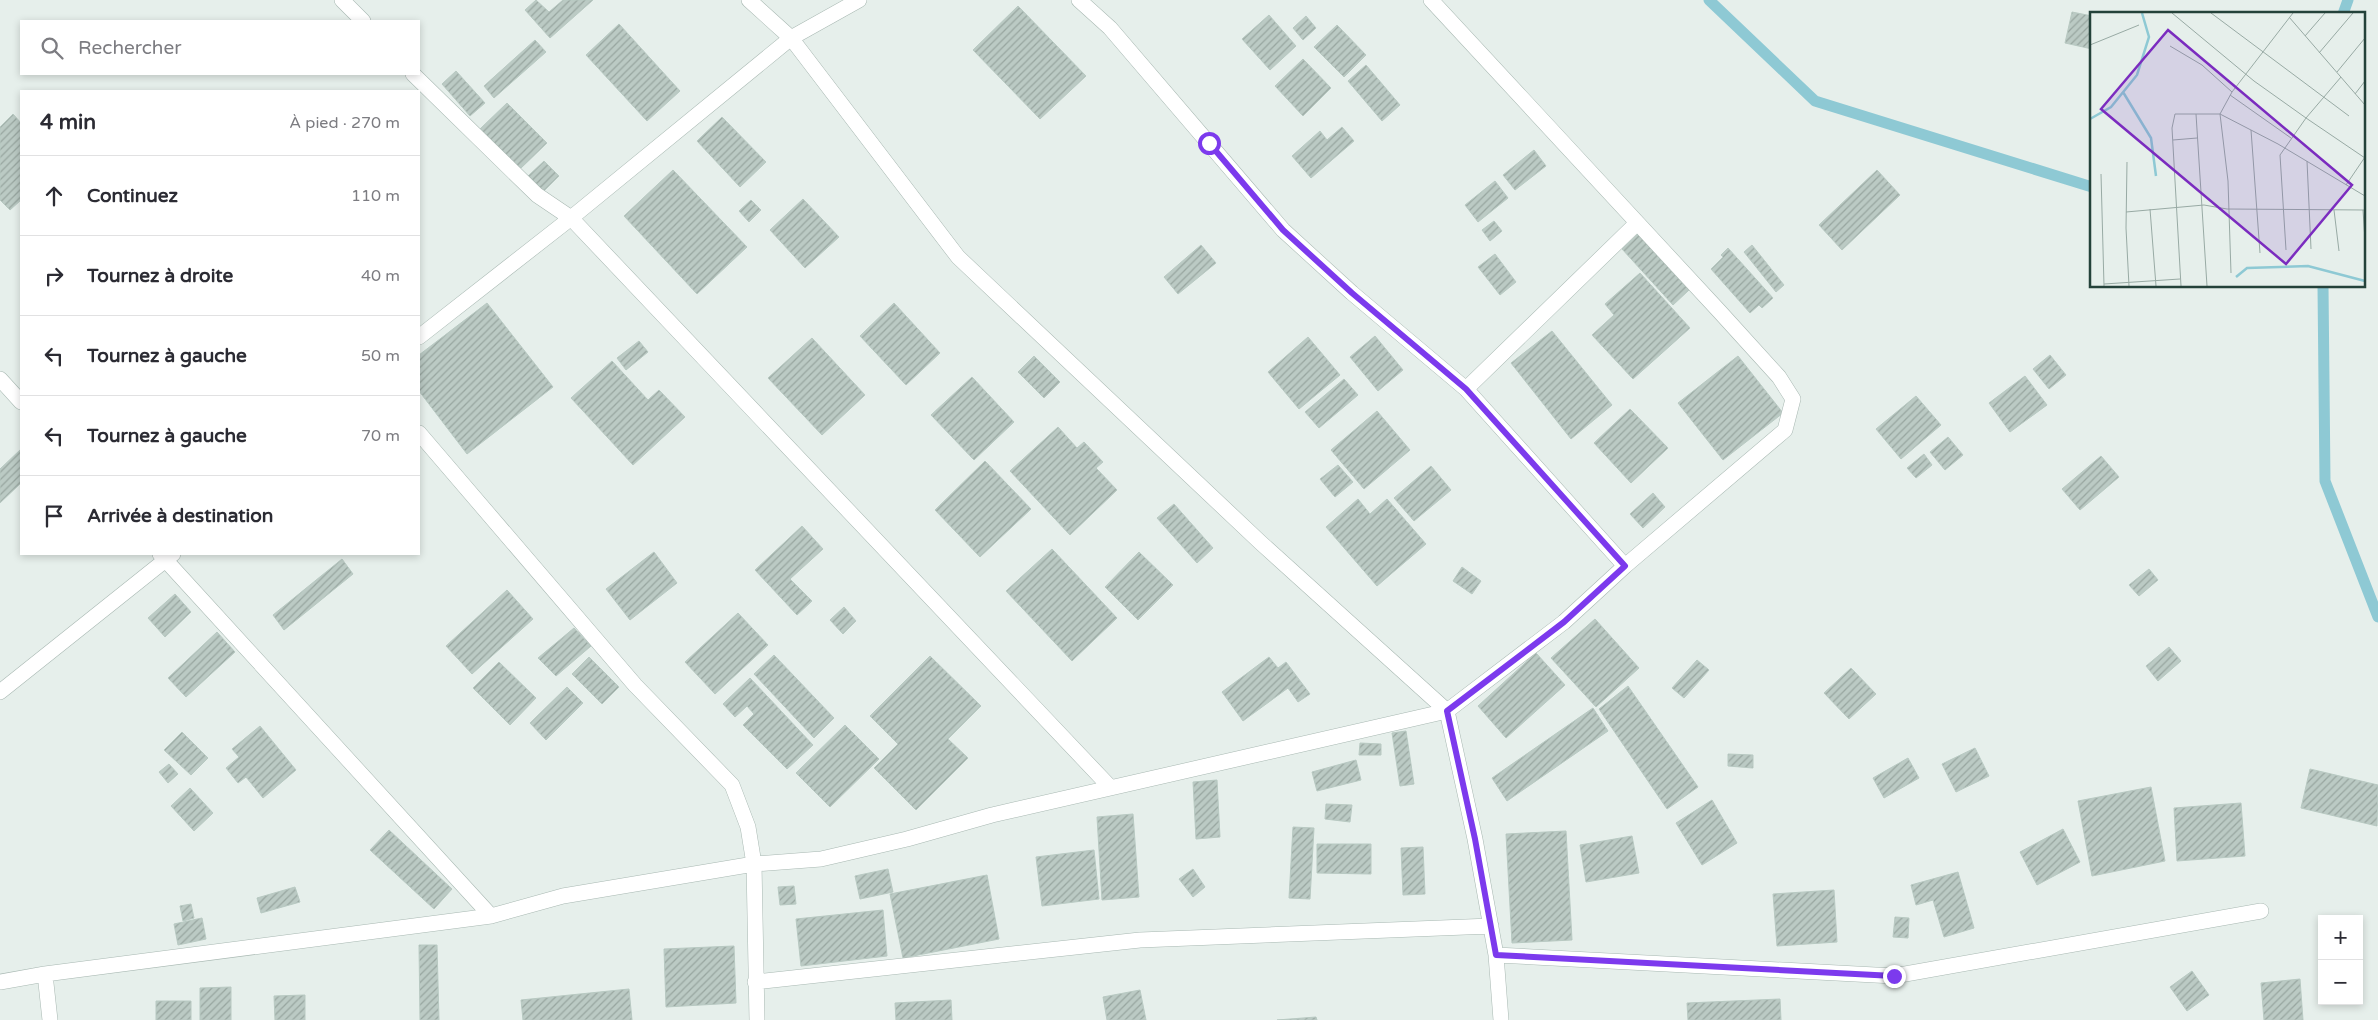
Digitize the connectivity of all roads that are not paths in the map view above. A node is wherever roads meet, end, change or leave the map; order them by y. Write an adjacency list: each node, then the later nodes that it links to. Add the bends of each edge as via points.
1 (342, 0): 6 (street)
2 (749, 0): 7 (street)
3 (859, 0): 7 (street)
4 (1079, 0): 13 (street, via 1110,28 1283,230)
5 (1431, 0): 10 (street)
6 (361, 20)
7 (791, 38): 9 (street); 19 (street, via 958,257 1261,543)
8 (414, 75): 9 (street, via 537,195)
9 (571, 218): 11 (street); 20 (street)
10 (1637, 223): 13 (street); 17 (street, via 1779,377 1793,400 1785,430)
11 (420, 336)
12 (0, 379): 14 (street)
13 (1466, 389): 17 (street)
14 (20, 401)
15 (420, 434): 21 (street, via 635,685 732,785 748,827)
16 (166, 556): 18 (street); 23 (street)
17 (1625, 566): 19 (street, via 1564,622)
18 (0, 692)
19 (1447, 711): 20 (street); 24 (street)
20 (1110, 787): 21 (street, via 821,859)
21 (754, 864): 23 (street, via 563,896); 28 (street)
22 (2261, 910): 25 (street, via 1894,976)
23 (491, 916): 26 (street)
24 (1491, 926): 25 (street); 28 (street, via 1140,940)
25 (1496, 955): 31 (street)
26 (46, 974): 27 (street); 29 (street)
27 (0, 982)
28 (755, 982): 30 (street)
29 (50, 1020)
30 (758, 1020)
31 (1501, 1020)

